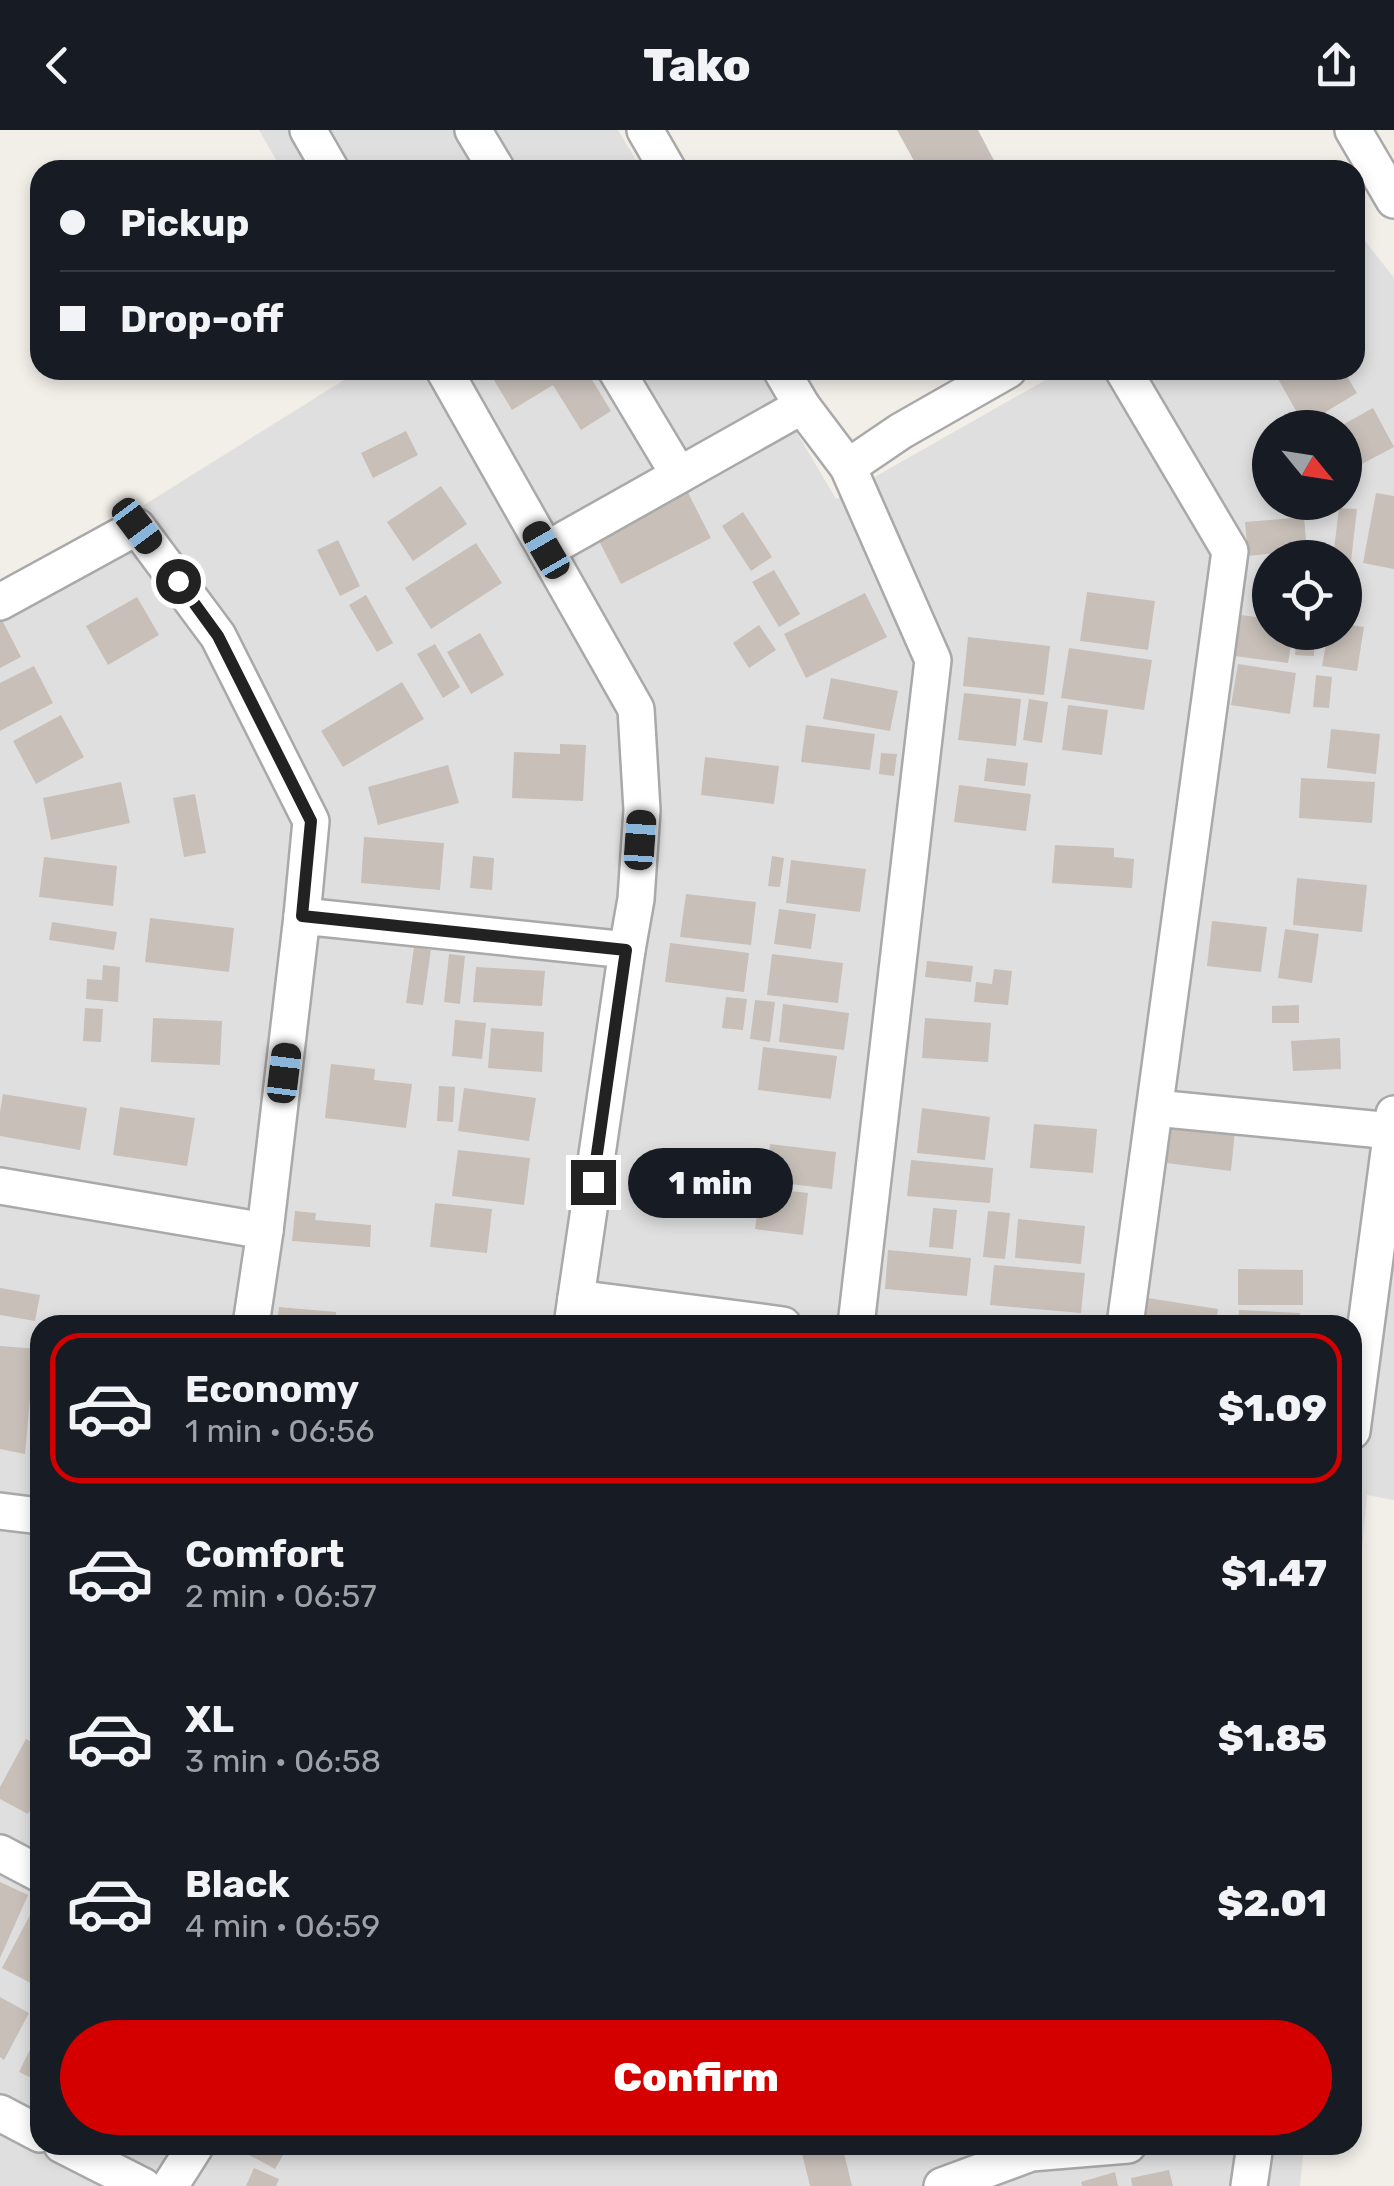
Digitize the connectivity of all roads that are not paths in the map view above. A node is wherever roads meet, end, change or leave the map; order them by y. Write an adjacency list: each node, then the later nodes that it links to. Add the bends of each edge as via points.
1 (308, 130): 5 (street)
2 (473, 130): 6 (street)
3 (645, 130): 7 (street)
4 (1354, 130): 8 (street)
5 (325, 160)
6 (491, 160)
7 (662, 160)
8 (1362, 160)
9 (1365, 168): 10 (street)
10 (1394, 200)
11 (450, 380): 19 (street)
12 (622, 380): 18 (street)
13 (787, 380): 16 (street)
14 (990, 380): 17 (street)
15 (1129, 380): 23 (street, via 1230,551)
16 (802, 406): 17 (street); 18 (street)
17 (848, 467): 31 (street, via 933,660)
18 (679, 475): 19 (street)
19 (546, 550): 22 (street, via 636,709 642,810)
20 (0, 602): 21 (street, via 137,526 218,636 311,821)
21 (302, 916): 22 (street); 26 (street)
22 (626, 950): 28 (street)
23 (1154, 1108): 24 (street); 32 (street)
24 (1393, 1123): 27 (street)
25 (0, 1186): 26 (street)
26 (265, 1231): 29 (street)
27 (1386, 1234): 33 (street)
28 (574, 1311): 30 (street)
29 (252, 1315)
30 (634, 1315)
31 (857, 1315)
32 (1127, 1315)
33 (1362, 1373)
34 (0, 1511): 35 (street)
35 (30, 1515)
36 (0, 1853): 37 (street)
37 (30, 1869)
38 (0, 2114): 39 (street)
39 (30, 2129)
40 (82, 2155): 44 (street)
41 (190, 2155): 45 (street)
42 (1027, 2155): 46 (street)
43 (1254, 2155): 47 (street)
44 (143, 2186)
45 (170, 2186)
46 (942, 2186)
47 (1249, 2186)

